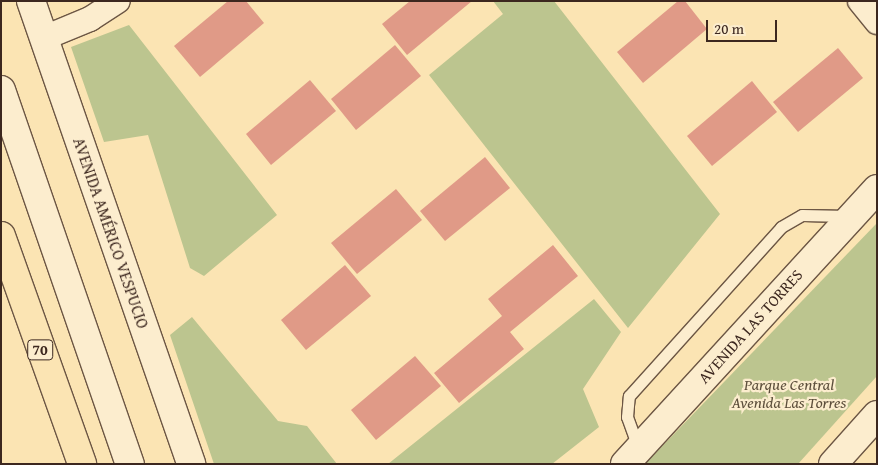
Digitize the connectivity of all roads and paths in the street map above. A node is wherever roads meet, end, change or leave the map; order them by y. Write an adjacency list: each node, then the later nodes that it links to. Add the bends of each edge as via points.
1 (31, 1): 5 (street, AVENIDA AMÉRICO VESPUCIO)
2 (118, 1): 5 (street, via 90,20)
3 (860, 1): 4 (street)
4 (877, 22)
5 (44, 38): 14 (street, AVENIDA AMÉRICO VESPUCIO)
6 (1, 90): 13 (street)
7 (877, 189): 8 (street, AVENIDA LAS TORRES)
8 (850, 216): 11 (street, AVENIDA LAS TORRES); 11 (lane, via 802,215 774,235 629,396 627,417)
9 (1, 236): 12 (highway, 70)
10 (877, 415): 15 (street)
11 (632, 456)
12 (82, 464)
13 (130, 464)
14 (191, 464)
15 (833, 464)

